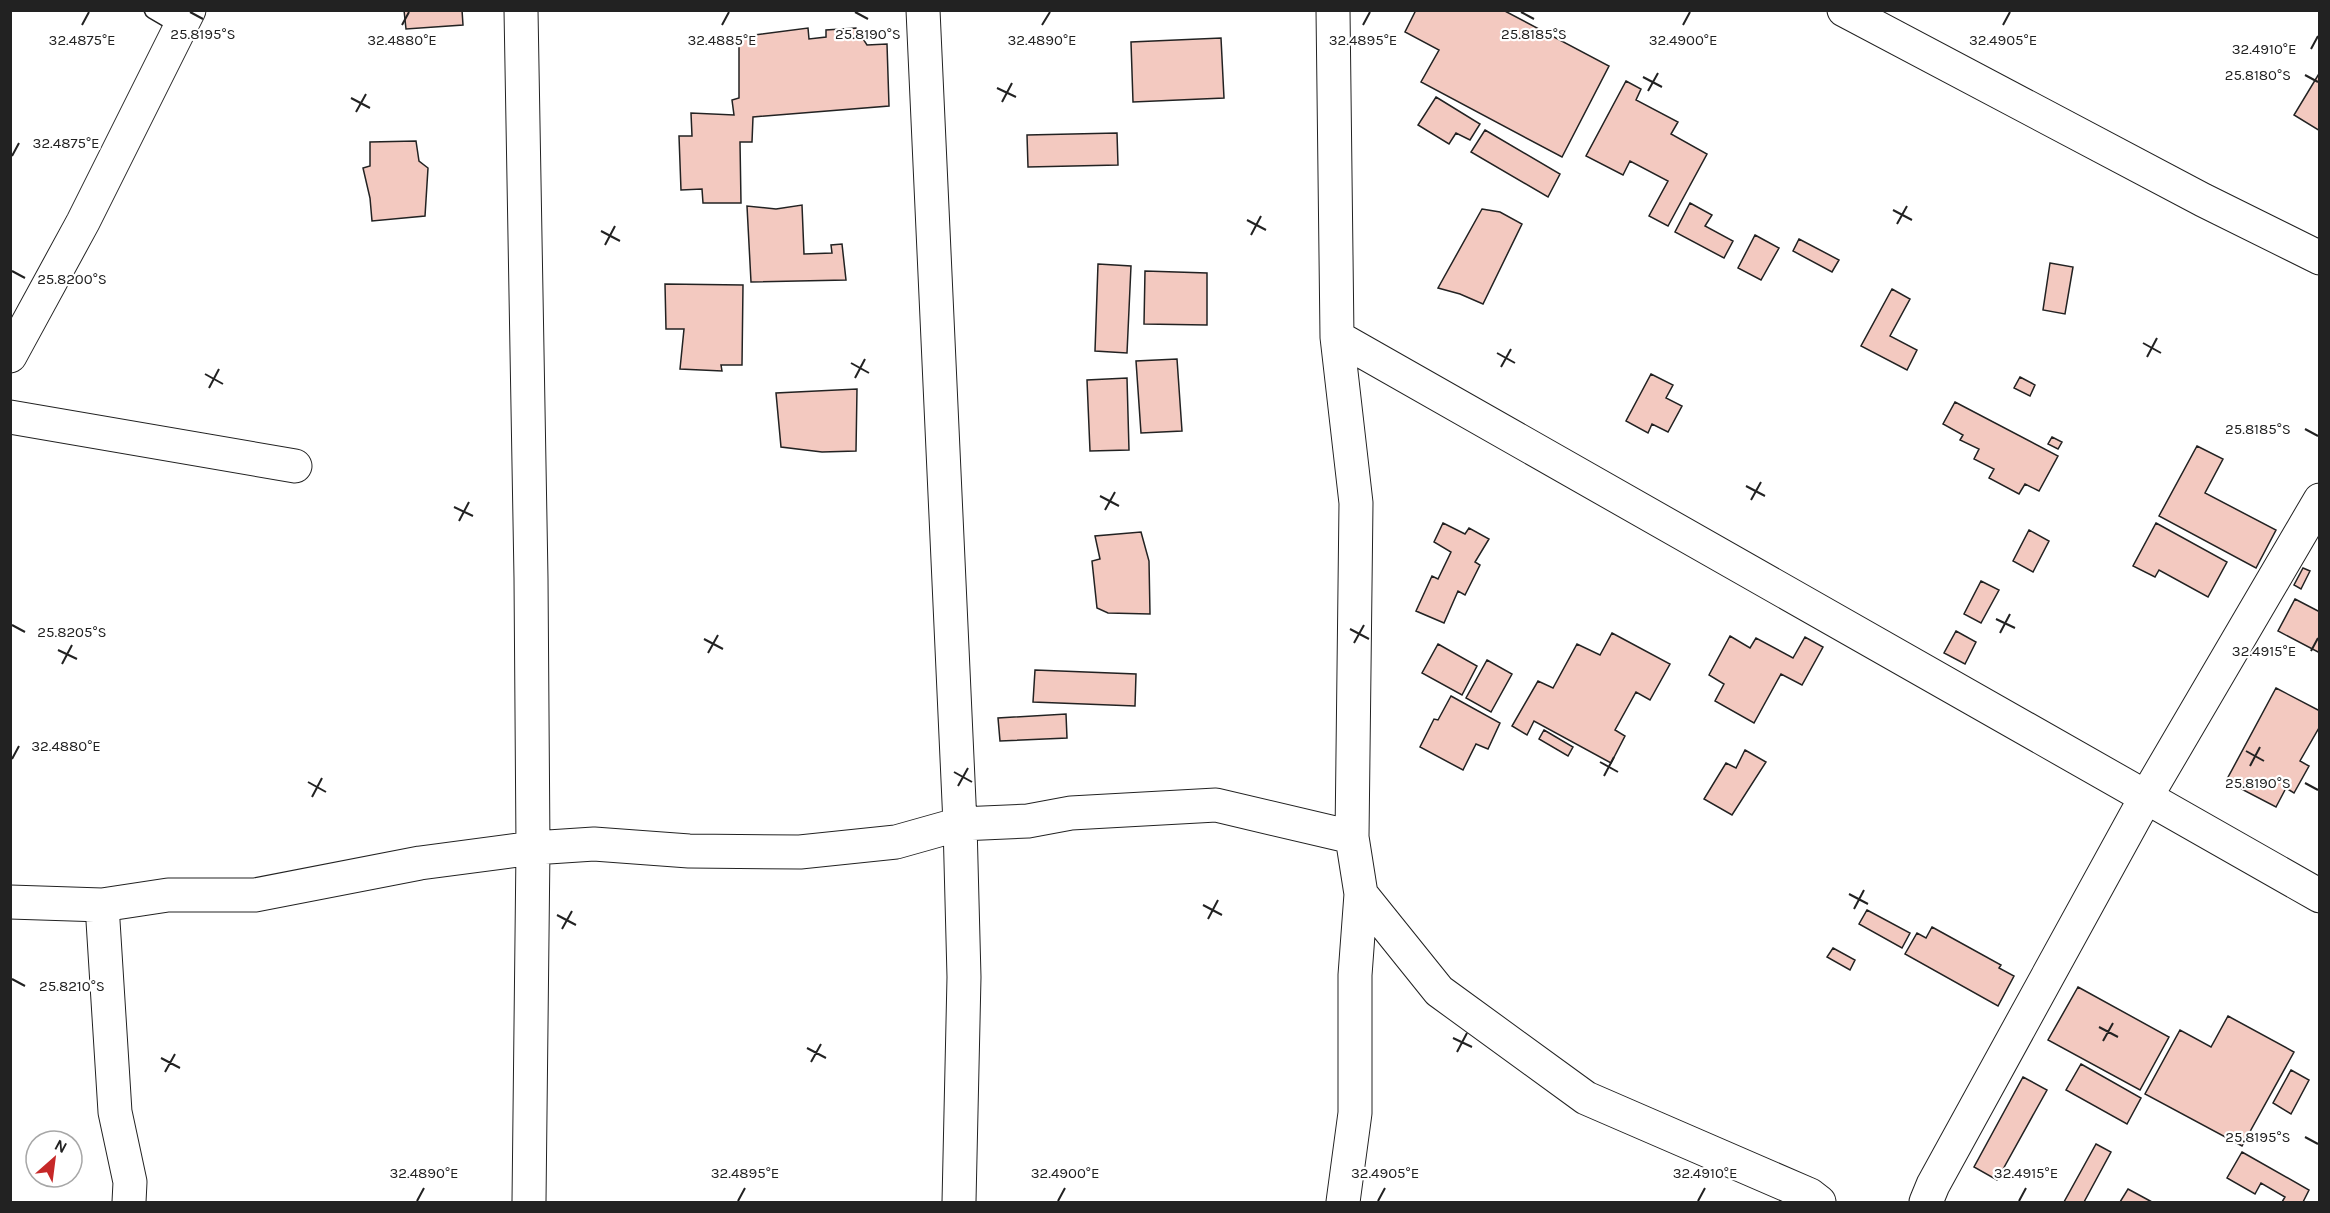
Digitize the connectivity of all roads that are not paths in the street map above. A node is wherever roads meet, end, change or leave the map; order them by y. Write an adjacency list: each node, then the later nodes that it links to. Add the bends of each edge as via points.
1 (153, 10): 6 (lane)
2 (521, 10): 16 (street)
3 (924, 10): 14 (street)
4 (1333, 10): 8 (street)
5 (1844, 10): 7 (street)
6 (185, 19): 9 (street, via 83,222)
7 (2319, 258)
8 (1337, 337): 13 (street); 15 (street, via 1356,503)
9 (10, 356)
10 (10, 417): 11 (street)
11 (295, 466)
12 (2319, 500): 13 (street)
13 (2146, 797): 18 (street); 26 (street)
14 (960, 824): 15 (street, via 1028,821 1071,813 1216,806); 16 (street, via 896,842 800,852 689,851 594,844); 23 (street, via 964,977)
15 (1352, 837): 17 (street)
16 (533, 848): 20 (street, via 420,863 255,895 168,895); 22 (street)
17 (1361, 894): 24 (street, via 1355,975 1355,1113); 25 (street, via 1438,991 1586,1098 1810,1195)
18 (2319, 896)
19 (10, 902): 20 (street)
20 (102, 905): 21 (street, via 115,1112 129,1182)
21 (129, 1203)
22 (529, 1203)
23 (958, 1203)
24 (1343, 1203)
25 (1819, 1203)
26 (1926, 1203)

